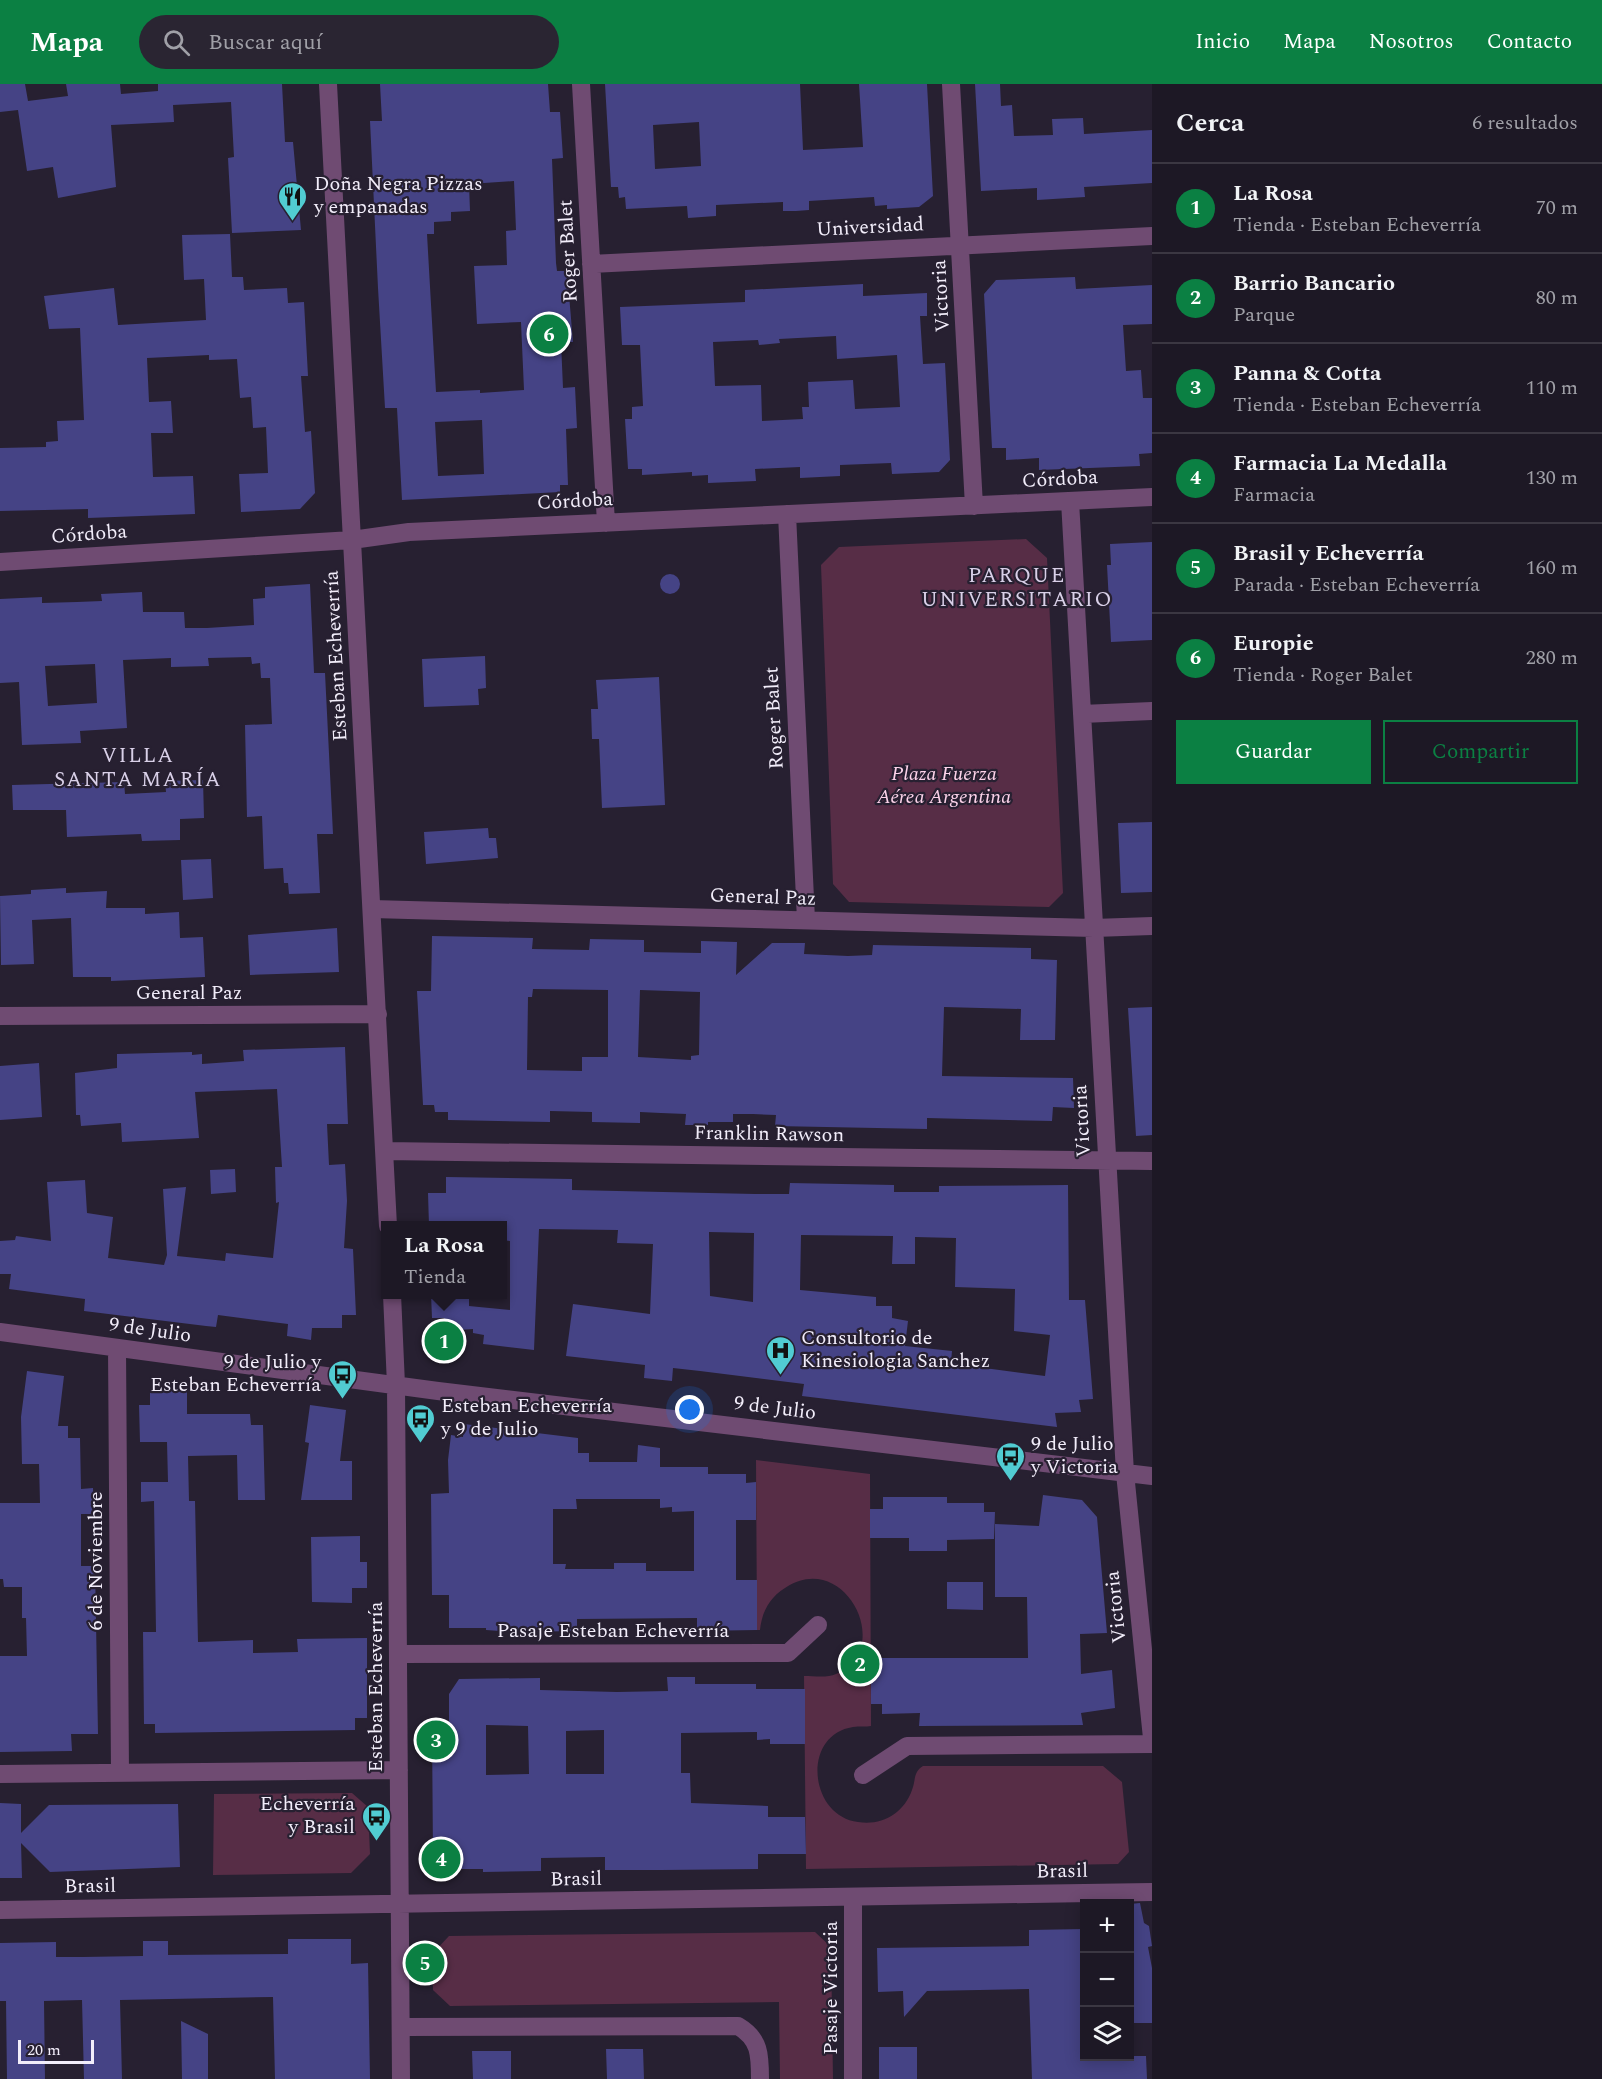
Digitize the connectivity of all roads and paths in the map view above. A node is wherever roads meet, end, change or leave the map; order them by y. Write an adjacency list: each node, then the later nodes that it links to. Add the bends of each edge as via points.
1 (328, 84): 12 (street, Esteban Echeverría)
2 (581, 84): 6 (street, Roger Balet)
3 (951, 84): 5 (street, Victoria)
4 (1152, 236): 5 (street, Universidad)
5 (961, 245): 6 (street, Universidad); 9 (street, Victoria)
6 (591, 264): 11 (street, Roger Balet)
7 (1152, 497): 8 (street, Córdoba)
8 (1070, 501): 9 (street, Córdoba); 15 (street, Victoria)
9 (974, 506): 10 (street, Córdoba)
10 (787, 514): 11 (street, Córdoba); 17 (street, Roger Balet)
11 (606, 523): 12 (street, Córdoba, via 409,532)
12 (352, 540): 13 (street, Córdoba); 16 (street, Esteban Echeverría)
13 (0, 562)
14 (1152, 711): 15 (street)
15 (1082, 714): 19 (street, Victoria)
16 (372, 909): 17 (street, General Paz); 20 (street, Esteban Echeverría)
17 (806, 920): 19 (street, General Paz)
18 (1152, 926): 19 (street, General Paz)
19 (1094, 928): 24 (street, Victoria)
20 (378, 1014): 21 (street, General Paz); 22 (street, Esteban Echeverría)
21 (0, 1016)
22 (385, 1151): 24 (street, Franklin Rawson); 25 (street, Esteban Echeverría)
23 (1152, 1161): 24 (street, Franklin Rawson)
24 (1107, 1162): 30 (street, Victoria)
25 (388, 1221)
26 (392, 1299): 29 (street, Esteban Echeverría)
27 (0, 1332): 28 (street, 9 de Julio)
28 (117, 1348): 29 (street, 9 de Julio); 37 (street, 6 de Noviembre)
29 (396, 1385): 30 (street, 9 de Julio); 33 (street, Esteban Echeverría)
30 (1125, 1473): 31 (street, 9 de Julio); 34 (street, Victoria)
31 (1152, 1476)
32 (818, 1625): 33 (street, Pasaje Esteban Echeverría, via 788,1653)
33 (398, 1654): 36 (street, Esteban Echeverría)
34 (1152, 1738)
35 (1152, 1744): 39 (street, via 907,1746)
36 (399, 1770): 37 (street); 42 (street, Esteban Echeverría)
37 (120, 1773): 38 (street)
38 (0, 1774)
39 (863, 1774)
40 (1152, 1892): 41 (street, Brasil)
41 (853, 1897): 42 (street, Brasil); 47 (street, Pasaje Victoria)
42 (399, 1904): 43 (street, Brasil); 44 (street, Esteban Echeverría)
43 (0, 1910)
44 (401, 2027): 45 (street, Esteban Echeverría); 46 (street, via 738,2026 758,2044)
45 (401, 2079)
46 (760, 2079)
47 (853, 2079)

